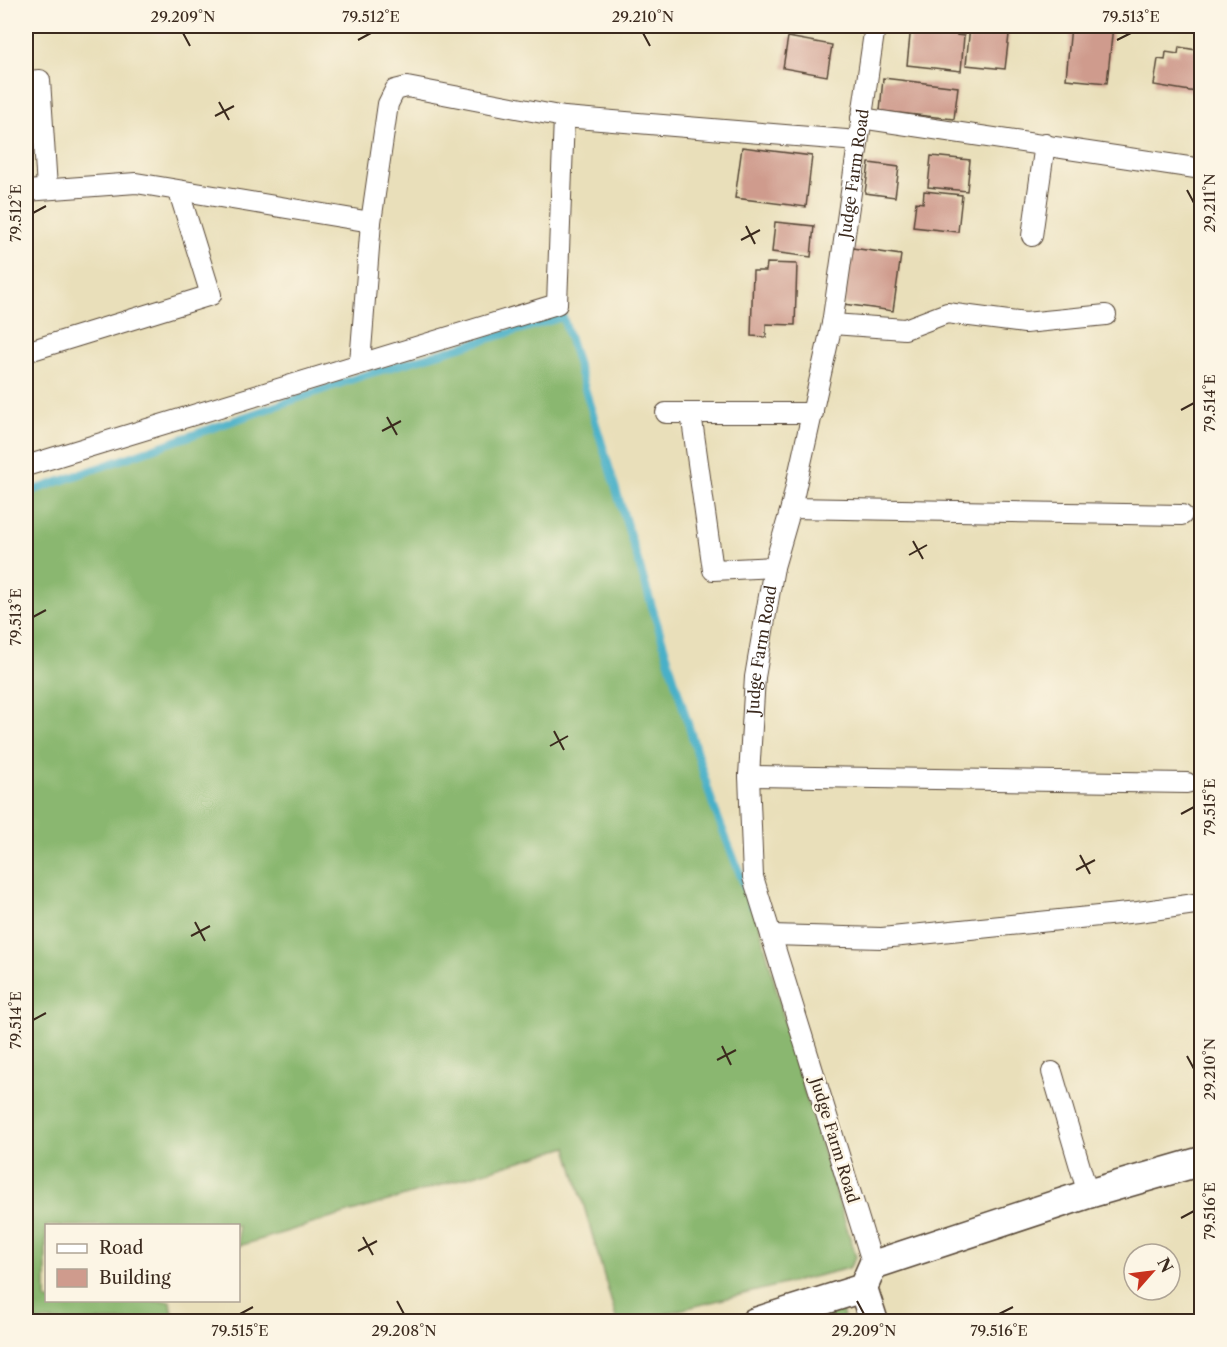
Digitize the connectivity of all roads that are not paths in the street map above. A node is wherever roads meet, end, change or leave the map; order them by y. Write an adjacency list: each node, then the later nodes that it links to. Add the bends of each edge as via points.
1 (875, 26): 4 (street, Judge Farm Road)
2 (26, 81): 8 (street, via 40,80)
3 (564, 117): 5 (street); 11 (street, via 407,87 395,90 388,104); 16 (street, via 557,304)
4 (861, 118): 5 (street, Judge Farm Road); 6 (street)
5 (858, 141): 14 (street, Judge Farm Road)
6 (1046, 144): 7 (street); 12 (street)
7 (1202, 169)
8 (47, 188): 9 (street); 10 (street, via 136,183)
9 (26, 191)
10 (179, 192): 11 (street); 15 (street, via 210,295)
11 (371, 222): 16 (street)
12 (1032, 236)
13 (1106, 315): 14 (street, via 1025,323 947,313 905,329)
14 (832, 324): 19 (street, Judge Farm Road)
15 (26, 352)
16 (360, 363): 20 (street)
17 (691, 412): 18 (street); 19 (street); 23 (street, via 713,570)
18 (666, 413)
19 (813, 413): 21 (street, Judge Farm Road)
20 (26, 466)
21 (791, 508): 22 (street); 23 (street, Judge Farm Road)
22 (1182, 515)
23 (774, 567): 24 (street, Judge Farm Road, via 755,677)
24 (749, 776): 25 (street); 27 (street, Judge Farm Road, via 753,877)
25 (1187, 783)
26 (1202, 903): 27 (street, via 882,938)
27 (771, 935): 31 (street, Judge Farm Road)
28 (1052, 1072): 30 (street)
29 (1202, 1161): 30 (main road)
30 (1088, 1194): 31 (main road)
31 (868, 1277): 32 (main road); 33 (main road)
32 (755, 1322)
33 (874, 1322)

